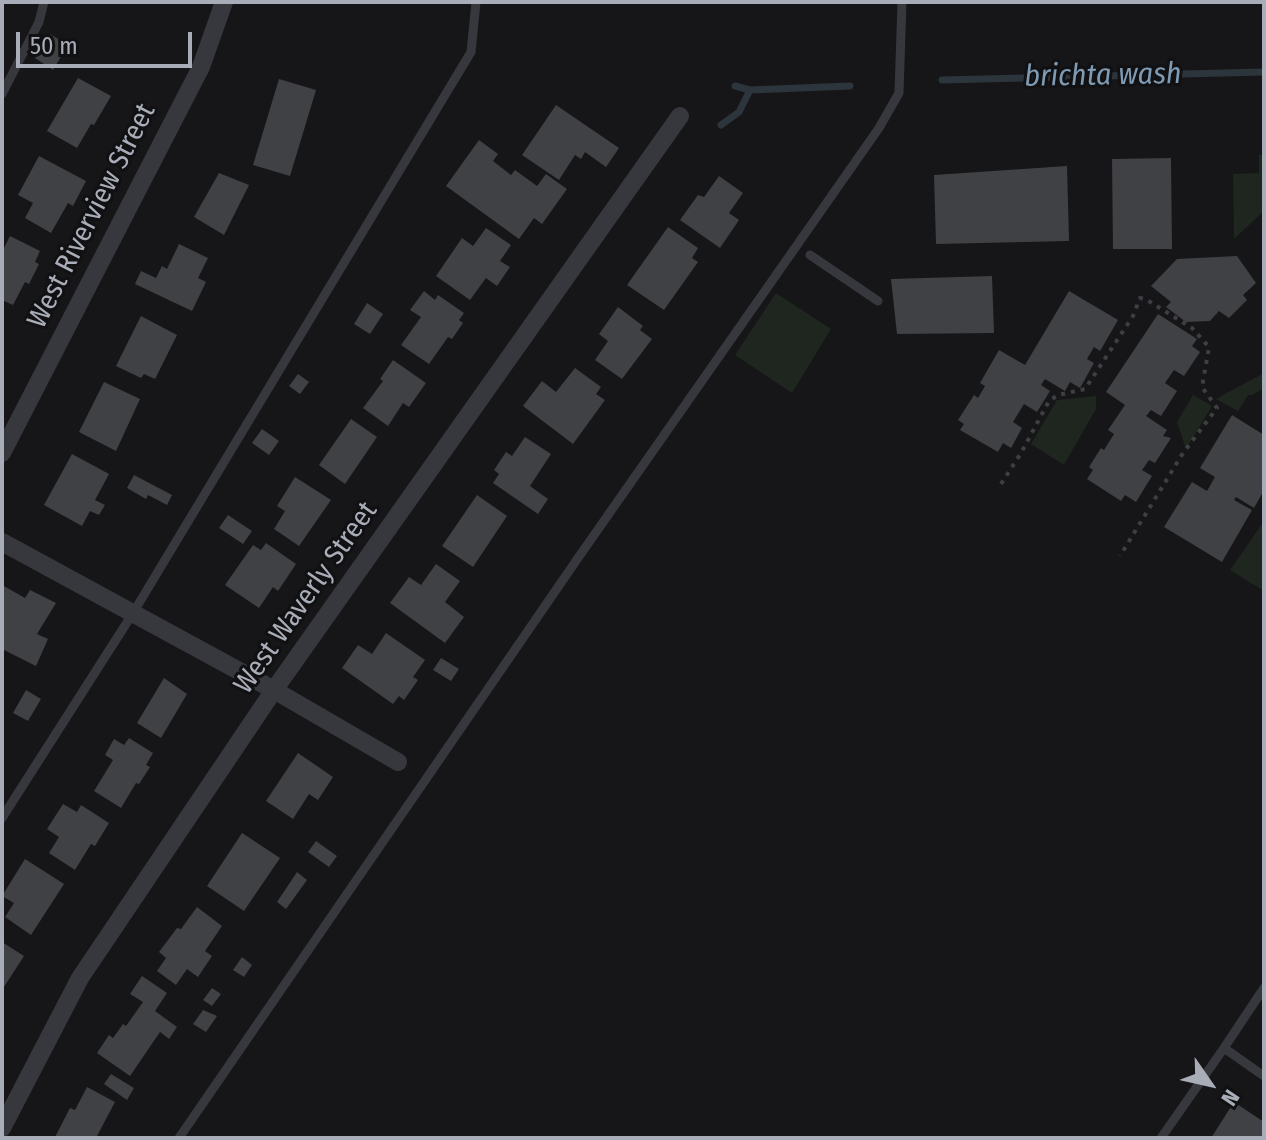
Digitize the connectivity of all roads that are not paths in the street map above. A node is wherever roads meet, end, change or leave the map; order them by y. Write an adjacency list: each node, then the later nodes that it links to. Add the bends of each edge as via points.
1 (44, 2): 5 (lane)
2 (224, 2): 9 (street, West Riverview Street, via 201,67)
3 (476, 2): 11 (lane, via 471,52)
4 (902, 2): 19 (lane, via 899,93 879,128)
5 (2, 94)
6 (680, 116): 12 (street, West Waverly Street)
7 (810, 255): 8 (lane)
8 (878, 301)
9 (2, 453)
10 (2, 542): 11 (street)
11 (133, 613): 12 (street); 14 (lane)
12 (274, 690): 13 (street); 18 (street, West Waverly Street, via 80,978)
13 (398, 762)
14 (2, 818)
15 (1264, 988): 16 (lane)
16 (1224, 1048): 17 (lane); 20 (lane)
17 (1264, 1076)
18 (2, 1128)
19 (179, 1138)
20 (1161, 1138)

